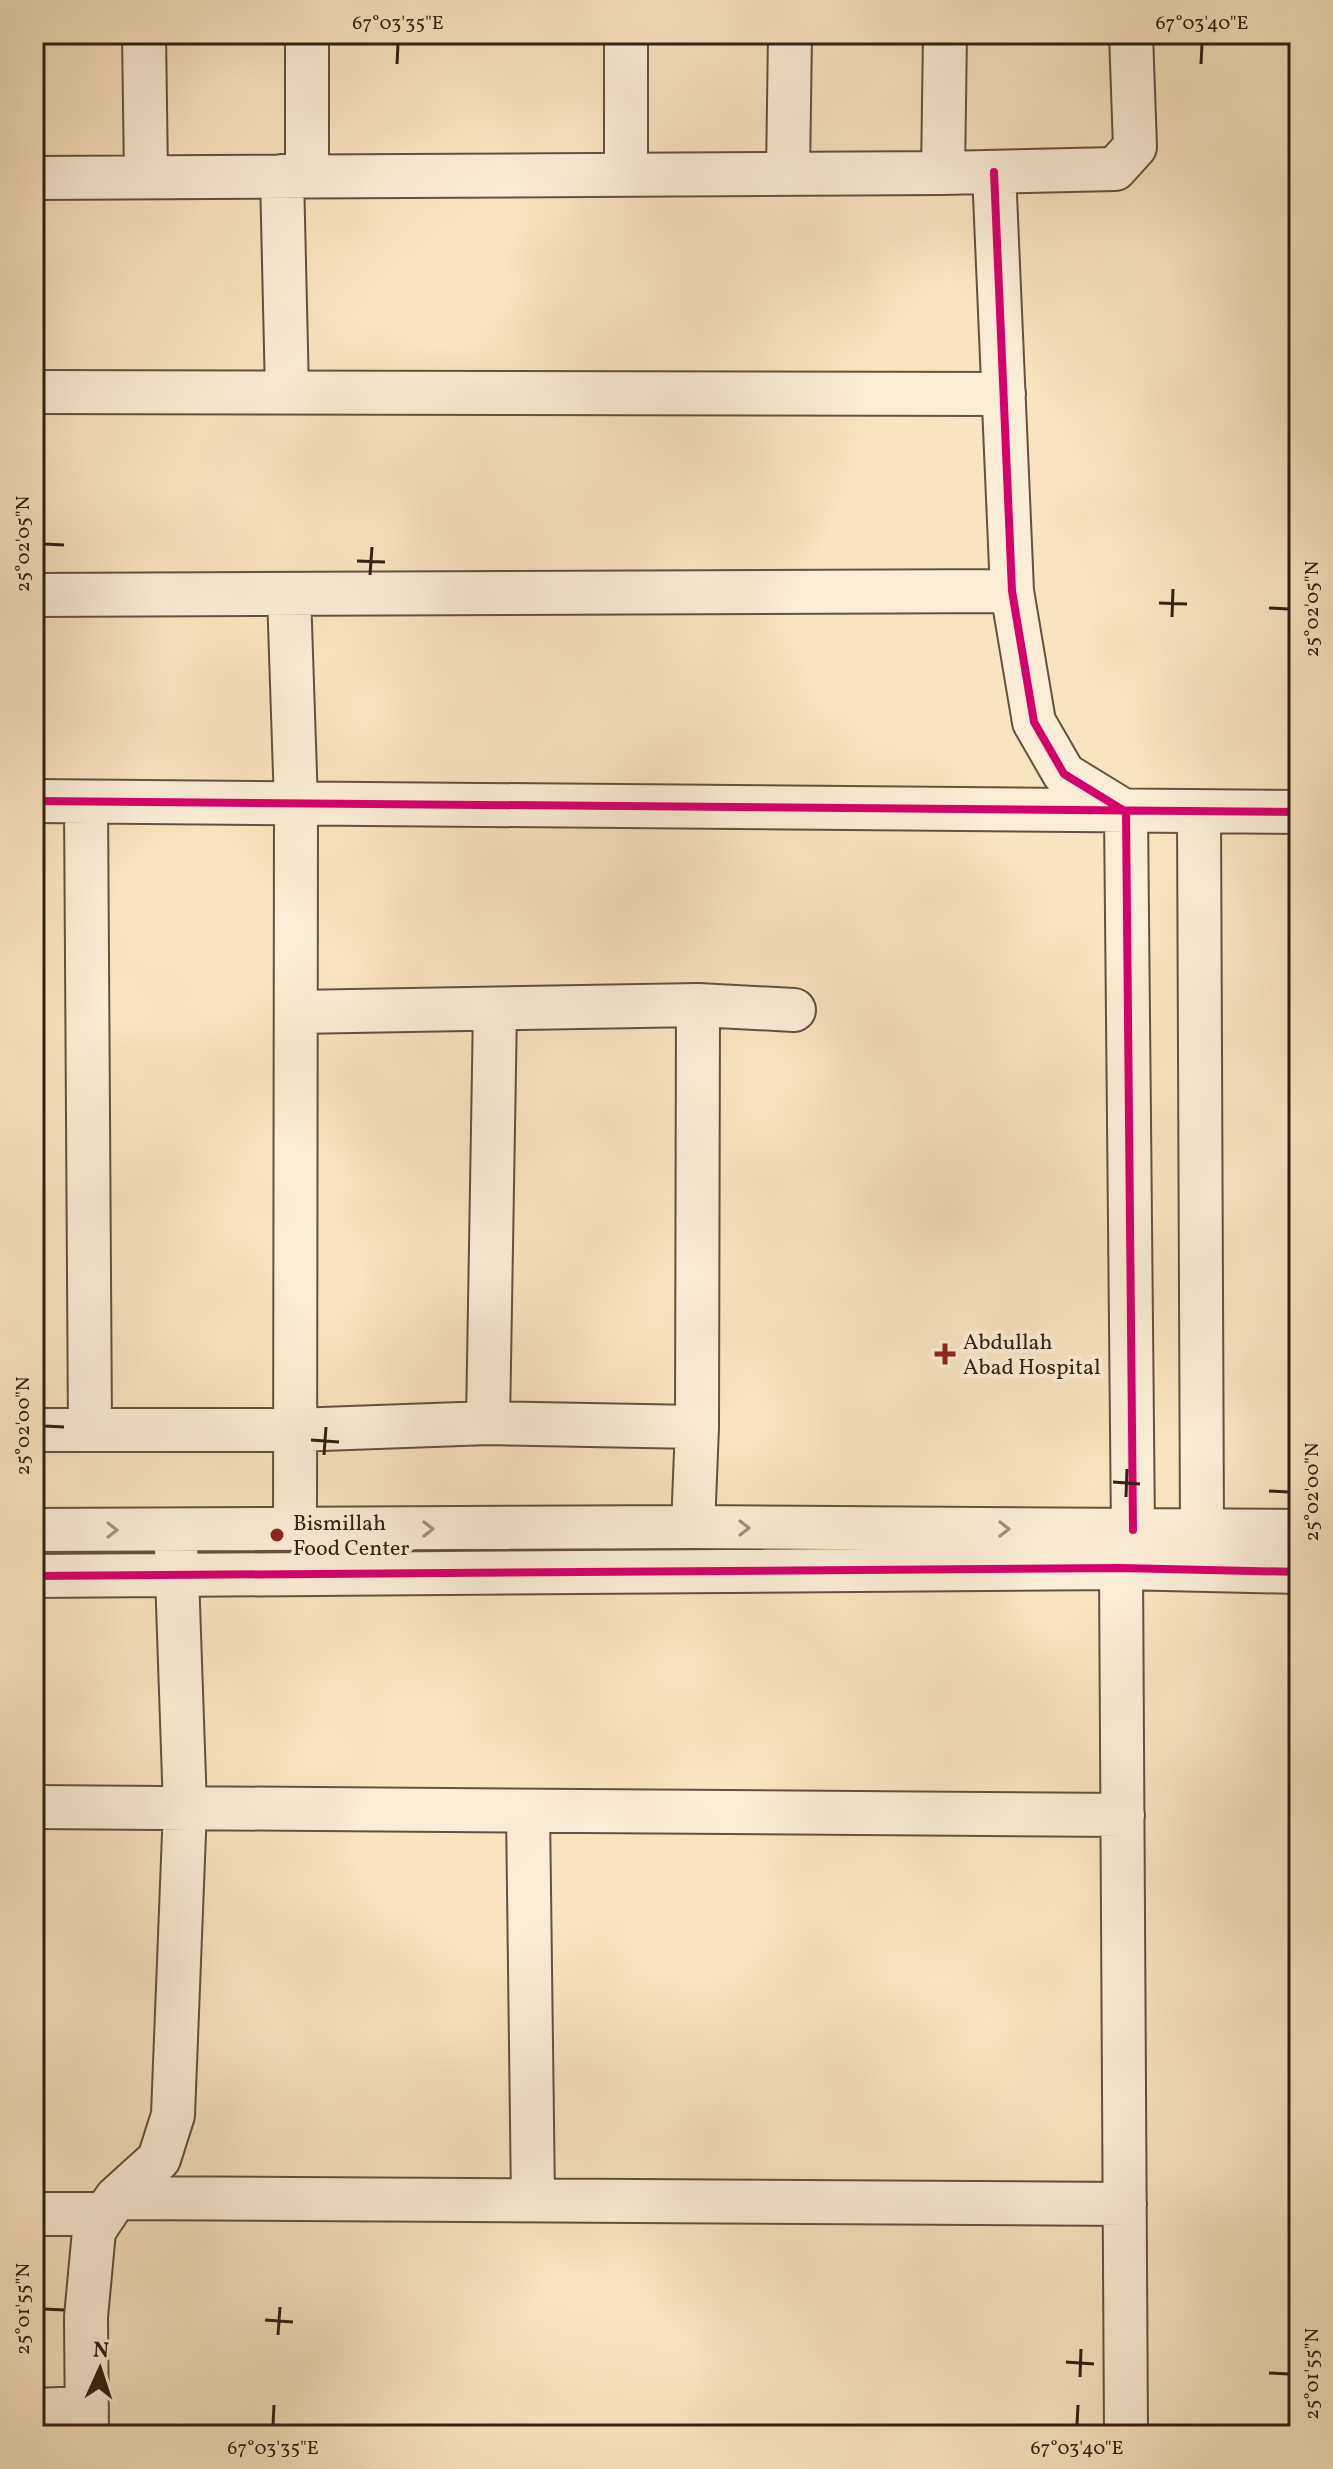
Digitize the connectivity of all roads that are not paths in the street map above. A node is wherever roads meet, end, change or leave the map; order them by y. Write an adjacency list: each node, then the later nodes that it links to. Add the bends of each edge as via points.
1 (144, 34): 12 (street)
2 (307, 34): 11 (street)
3 (626, 34): 10 (street)
4 (790, 34): 9 (street)
5 (945, 34): 8 (street)
6 (1131, 34): 7 (street, via 1135,147 1115,169)
7 (994, 172): 8 (street); 16 (street)
8 (943, 173): 9 (street)
9 (788, 174): 10 (street)
10 (626, 175): 11 (street)
11 (294, 176): 12 (street); 15 (street)
12 (146, 177): 13 (street)
13 (34, 178)
14 (34, 392): 15 (street)
15 (287, 392): 16 (street)
16 (1004, 394): 17 (street)
17 (1012, 591): 18 (street); 23 (street, via 1034,722 1064,774)
18 (289, 594): 19 (street); 22 (street)
19 (34, 595)
20 (34, 801): 21 (street)
21 (86, 802): 22 (street); 33 (street)
22 (296, 804): 23 (street); 29 (street)
23 (1126, 812): 24 (street); 41 (street)
24 (1199, 812): 25 (street); 39 (street)
25 (1299, 812)
26 (698, 1005): 27 (street); 28 (street); 31 (street)
27 (495, 1009): 29 (street); 30 (street)
28 (794, 1010)
29 (296, 1012): 34 (street)
30 (488, 1423): 31 (street); 34 (street)
31 (697, 1427): 35 (street)
32 (34, 1430): 33 (street)
33 (90, 1430): 34 (street)
34 (295, 1430): 37 (street)
35 (693, 1527): 37 (street, one-way to 35); 41 (street, one-way to 41)
36 (175, 1529): 37 (street); 38 (street, one-way to 36); 43 (street)
37 (295, 1529)
38 (34, 1530)
39 (1202, 1530): 40 (street); 41 (street)
40 (1299, 1531)
41 (1127, 1549): 42 (street); 43 (street); 48 (street)
42 (1299, 1572)
43 (177, 1575): 44 (street); 46 (street)
44 (34, 1576)
45 (34, 1807): 46 (street)
46 (185, 1808): 47 (street); 51 (street, via 173,2115 159,2159)
47 (528, 1811): 48 (street); 49 (street)
48 (1123, 1815): 50 (street)
49 (533, 2200): 50 (street); 51 (street)
50 (1125, 2204): 55 (street)
51 (110, 2206): 52 (street); 54 (street, via 94,2231 86,2317)
52 (34, 2214)
53 (34, 2410): 54 (street)
54 (87, 2422)
55 (1126, 2435)

